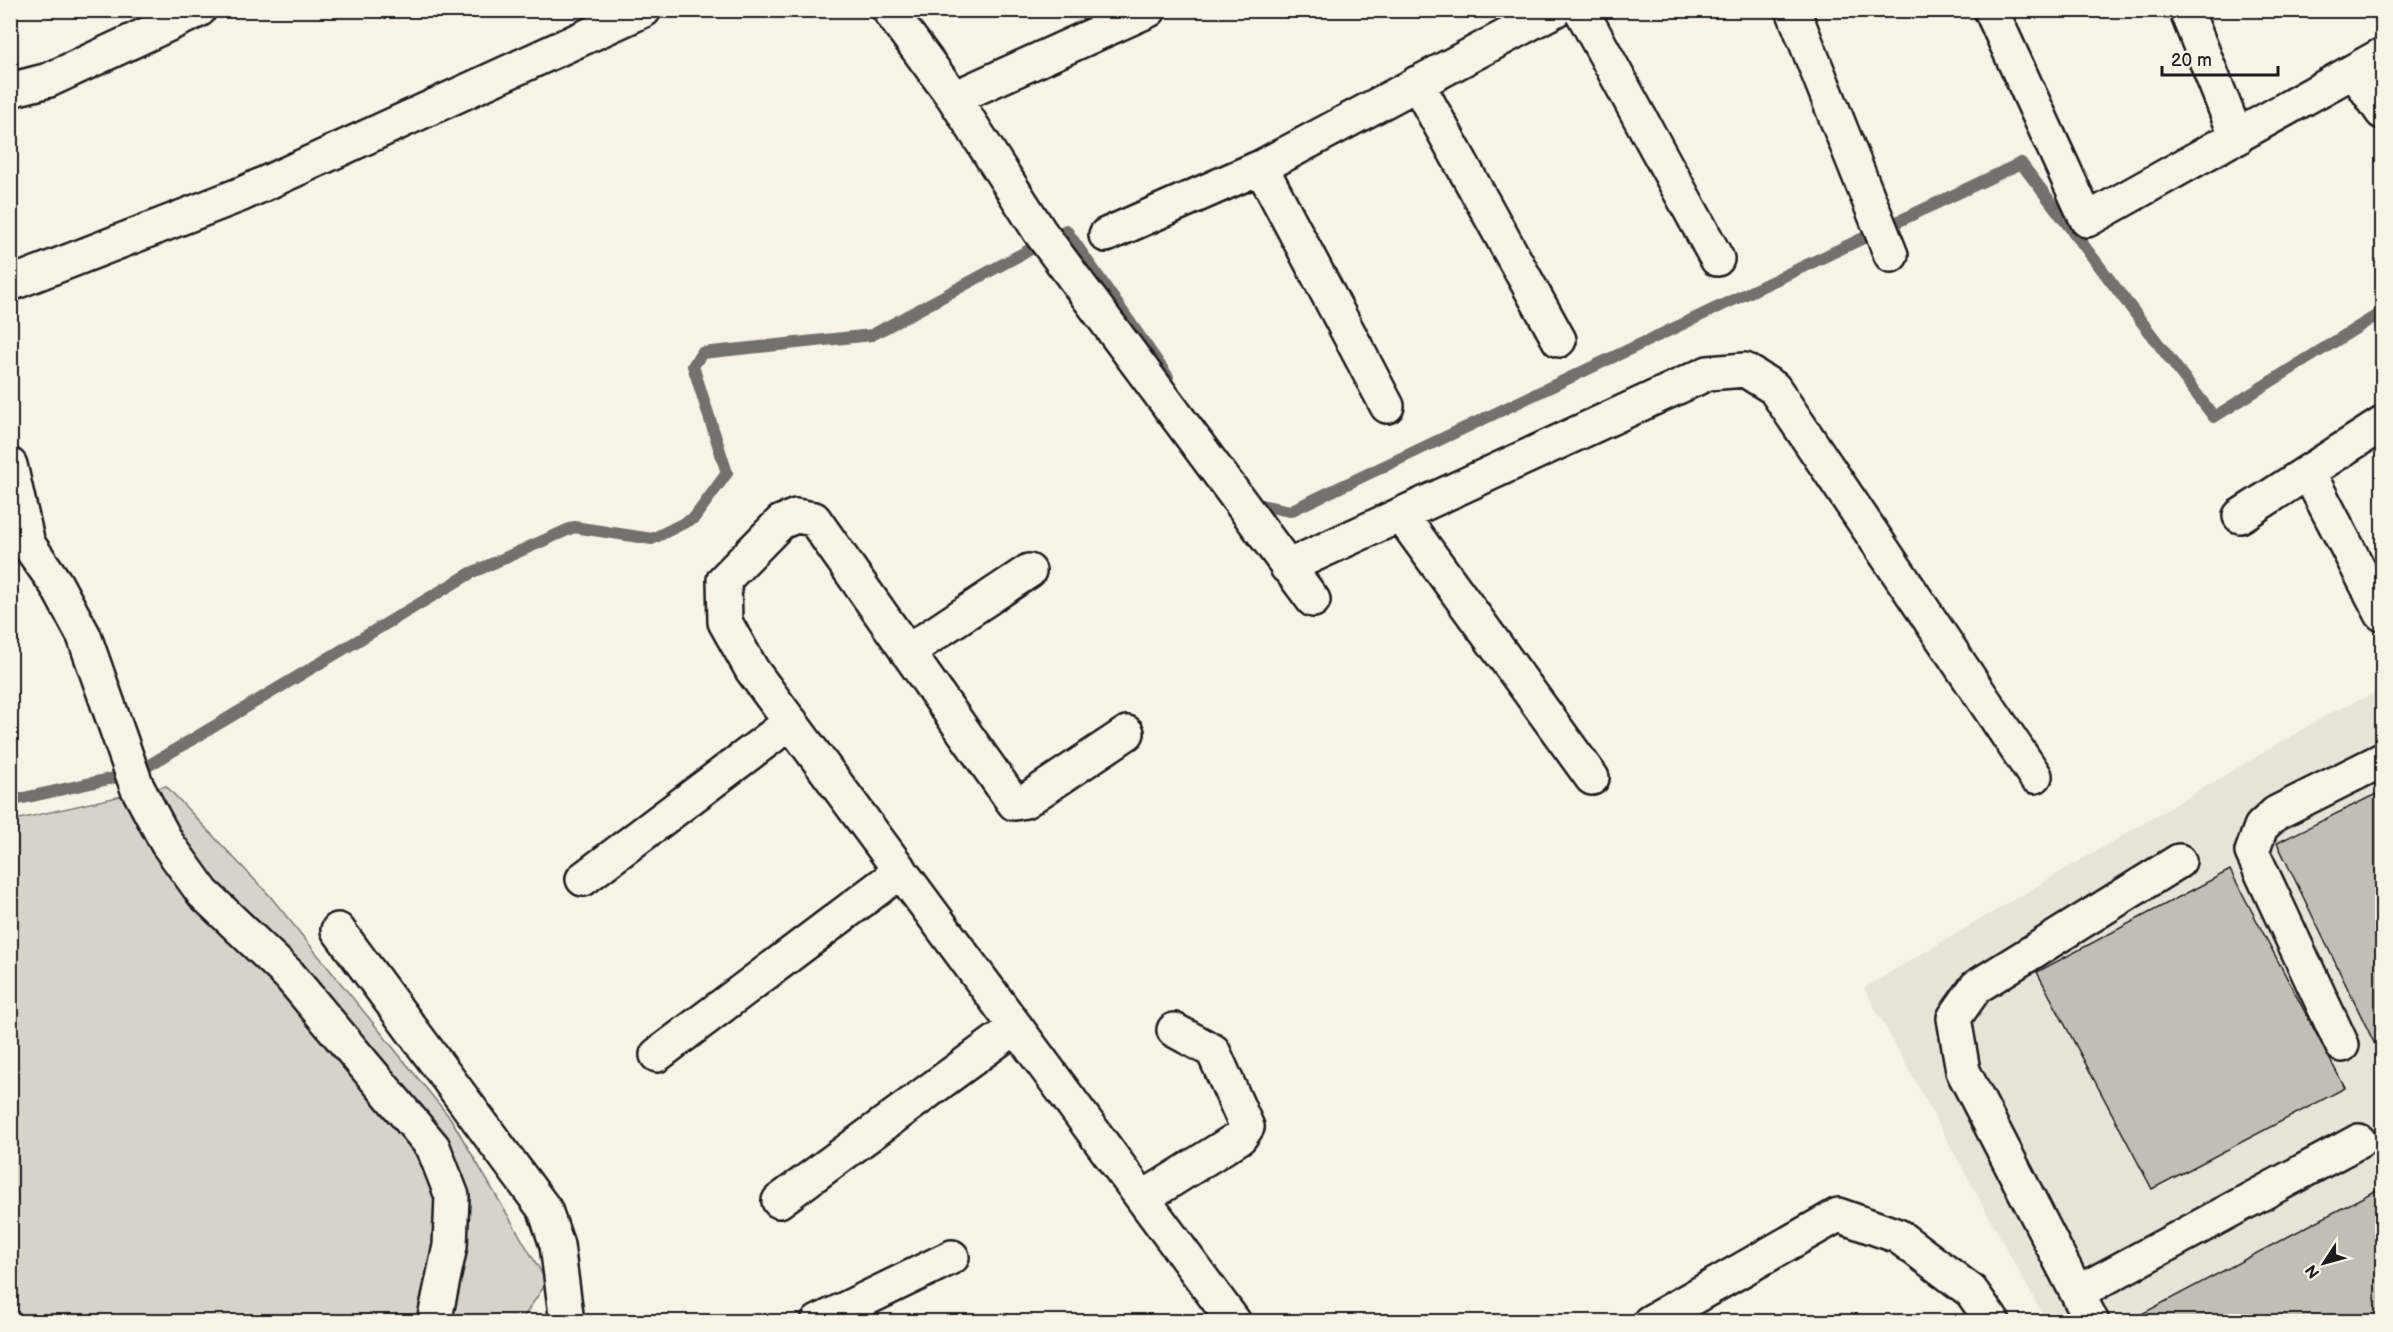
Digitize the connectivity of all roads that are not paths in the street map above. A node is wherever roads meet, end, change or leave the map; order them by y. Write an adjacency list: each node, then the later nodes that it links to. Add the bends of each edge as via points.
1 (199, 10): 13 (street, via 49,80)
2 (644, 10): 21 (street, via 242,194)
3 (889, 10): 14 (street)
4 (1149, 10): 14 (street)
5 (1554, 10): 12 (street)
6 (1581, 10): 20 (street)
7 (1793, 10): 19 (street)
8 (1991, 10): 16 (street, via 2087,220)
9 (2186, 10): 16 (street)
10 (2382, 55): 11 (street)
11 (2354, 71): 15 (street); 16 (street)
12 (1417, 83): 17 (street); 22 (street)
13 (10, 90)
14 (954, 98): 29 (street, via 1040,232)
15 (2382, 112)
16 (2237, 138)
17 (1261, 167): 18 (street); 23 (street)
18 (1106, 235)
19 (1891, 255)
20 (1717, 259)
21 (10, 284)
22 (1559, 340)
23 (1387, 406)
24 (2382, 424): 26 (street)
25 (10, 465): 52 (street, via 28,544 56,584 84,636 137,787 167,843 203,893 289,975 433,1147 452,1196 450,1246)
26 (2308, 472): 28 (street); 32 (street)
27 (1401, 515): 29 (street); 37 (street, via 1708,373 1745,370 1774,388); 38 (street)
28 (2240, 516)
29 (1287, 567): 31 (street)
30 (1029, 571): 33 (street)
31 (1313, 600)
32 (2382, 614)
33 (907, 652): 34 (street, via 814,519 795,516 781,522 724,580 725,622 752,670); 35 (street, via 1014,803 1025,801)
34 (790, 722): 40 (street); 41 (street)
35 (1127, 733)
36 (2382, 760): 45 (street, via 2276,813 2261,827 2252,852)
37 (2035, 776)
38 (1592, 778)
39 (2179, 861): 51 (street, via 1976,987 1954,1018 1962,1071)
40 (901, 871): 43 (street); 46 (street)
41 (583, 879)
42 (338, 930): 53 (street, via 545,1210 557,1245)
43 (1016, 1027): 48 (street); 49 (street)
44 (1174, 1030): 48 (street, via 1213,1051 1247,1127 1240,1137)
45 (2342, 1045)
46 (657, 1055)
47 (2359, 1141): 51 (street)
48 (1143, 1198): 55 (street)
49 (778, 1201)
50 (952, 1257): 54 (street)
51 (2085, 1307)
52 (434, 1322)
53 (567, 1322)
54 (818, 1322)
55 (1234, 1322)
56 (1650, 1322): 57 (street, via 1838,1215 1898,1236 1971,1291)
57 (1993, 1322)

